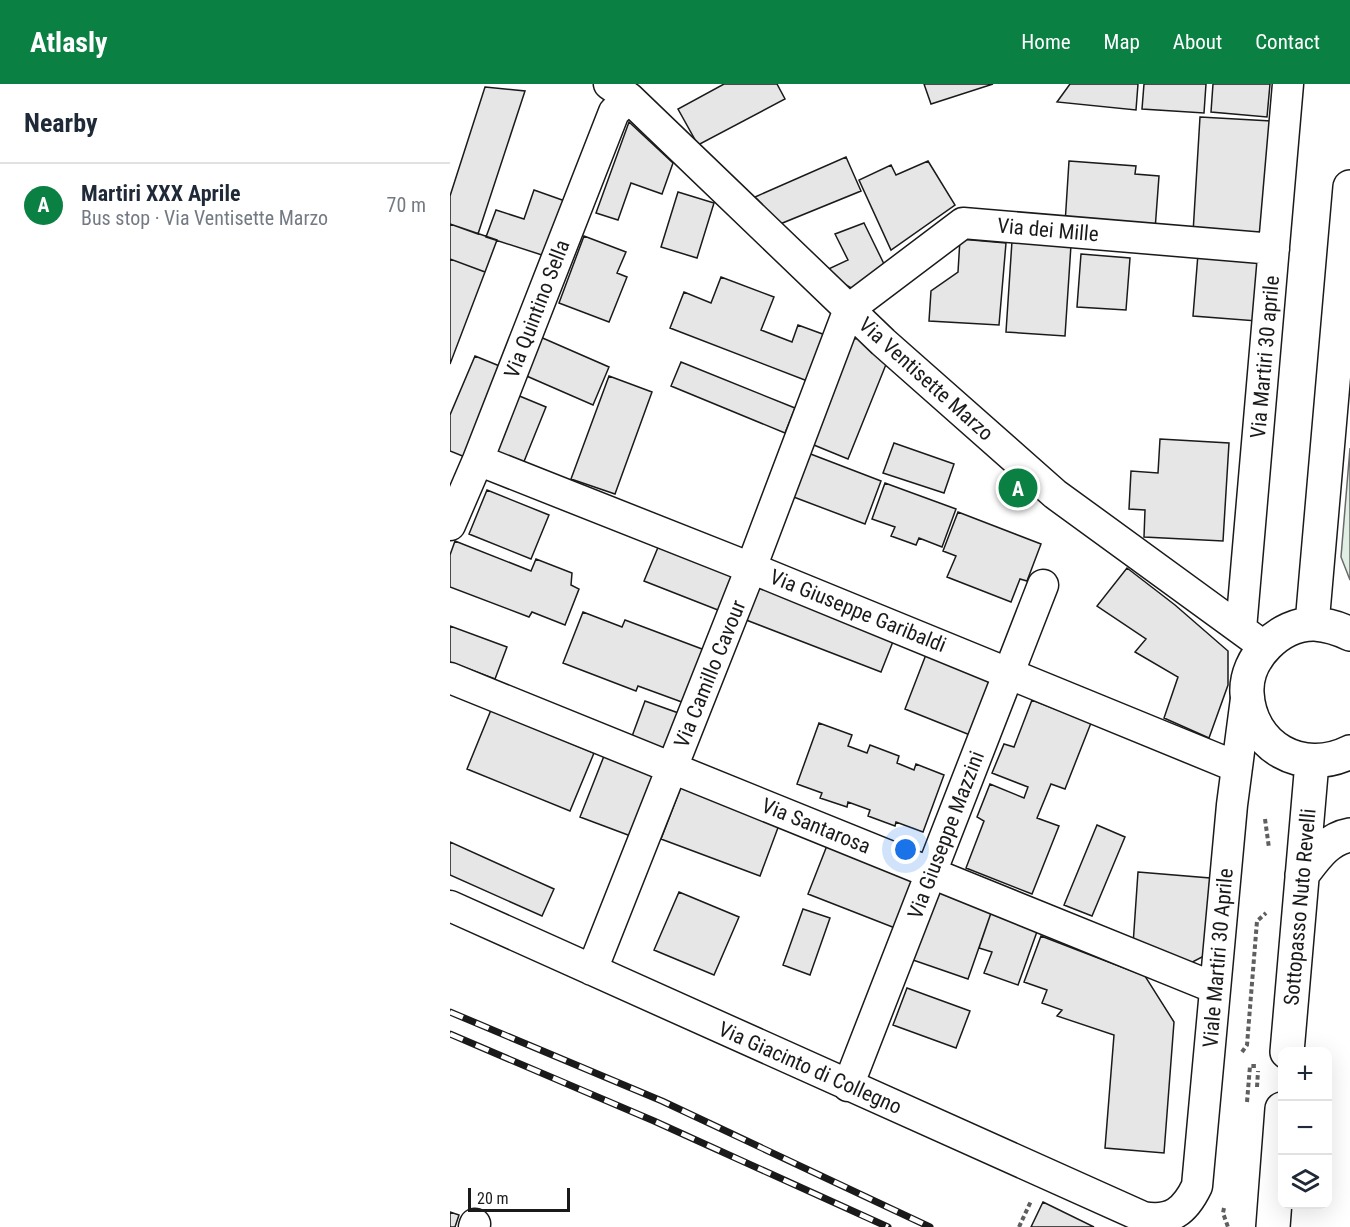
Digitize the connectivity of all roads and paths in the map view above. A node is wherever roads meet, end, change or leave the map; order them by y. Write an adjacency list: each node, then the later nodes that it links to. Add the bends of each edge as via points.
1 (1288, 84): 4 (street, Via Martiri 30 aprile)
2 (623, 89): 6 (street, Via Ventisette Marzo); 7 (street, Via Quintino Sella)
3 (1350, 187): 5 (street)
4 (1275, 249): 6 (street, Via dei Mille, via 963,223); 13 (street, Via Martiri 30 aprile)
5 (1346, 283): 11 (street)
6 (849, 309): 9 (street, Via Camillo Cavour); 13 (street, Via Ventisette Marzo, via 1055,494)
7 (478, 460): 8 (street, Via Quintino Sella); 9 (street, Via Giuseppe Garibaldi)
8 (450, 525)
9 (751, 568): 14 (street, Via Giuseppe Garibaldi); 20 (street, Via Camillo Cavour)
10 (1044, 585): 14 (street, Via Giuseppe Mazzini)
11 (1312, 624): 12 (street, via 1336,627); 13 (street)
12 (1350, 634)
13 (1253, 638): 16 (street)
14 (1010, 673): 19 (street, Via Giuseppe Garibaldi); 22 (street, Via Giuseppe Mazzini)
15 (450, 678): 20 (street, Via Santarosa)
16 (1247, 691): 18 (street, via 1251,717 1265,740 1286,755); 19 (street, Viale Martiri 30 Aprile)
17 (1350, 752): 18 (street, via 1336,759)
18 (1312, 762): 23 (street, Sottopasso Nuto Revelli)
19 (1237, 767): 26 (street, Viale Martiri 30 Aprile)
20 (672, 768): 22 (street, Via Santarosa); 25 (street, Via Camillo Cavour)
21 (1350, 835): 23 (street, via 1322,849)
22 (931, 873): 26 (street, Via Santarosa); 28 (street, Via Giuseppe Mazzini)
23 (1302, 875): 27 (street, Sottopasso Nuto Revelli)
24 (450, 906): 25 (street, Via Giacinto di Collegno)
25 (592, 970): 28 (street, Via Giacinto di Collegno)
26 (1215, 988): 30 (street, Viale Martiri 30 Aprile, via 1197,1186 1191,1198)
27 (1287, 1047)
28 (848, 1086): 30 (street, Via Giacinto di Collegno, via 1143,1217 1159,1220)
29 (1278, 1155): 31 (street)
30 (1172, 1216)
31 (1272, 1227)

